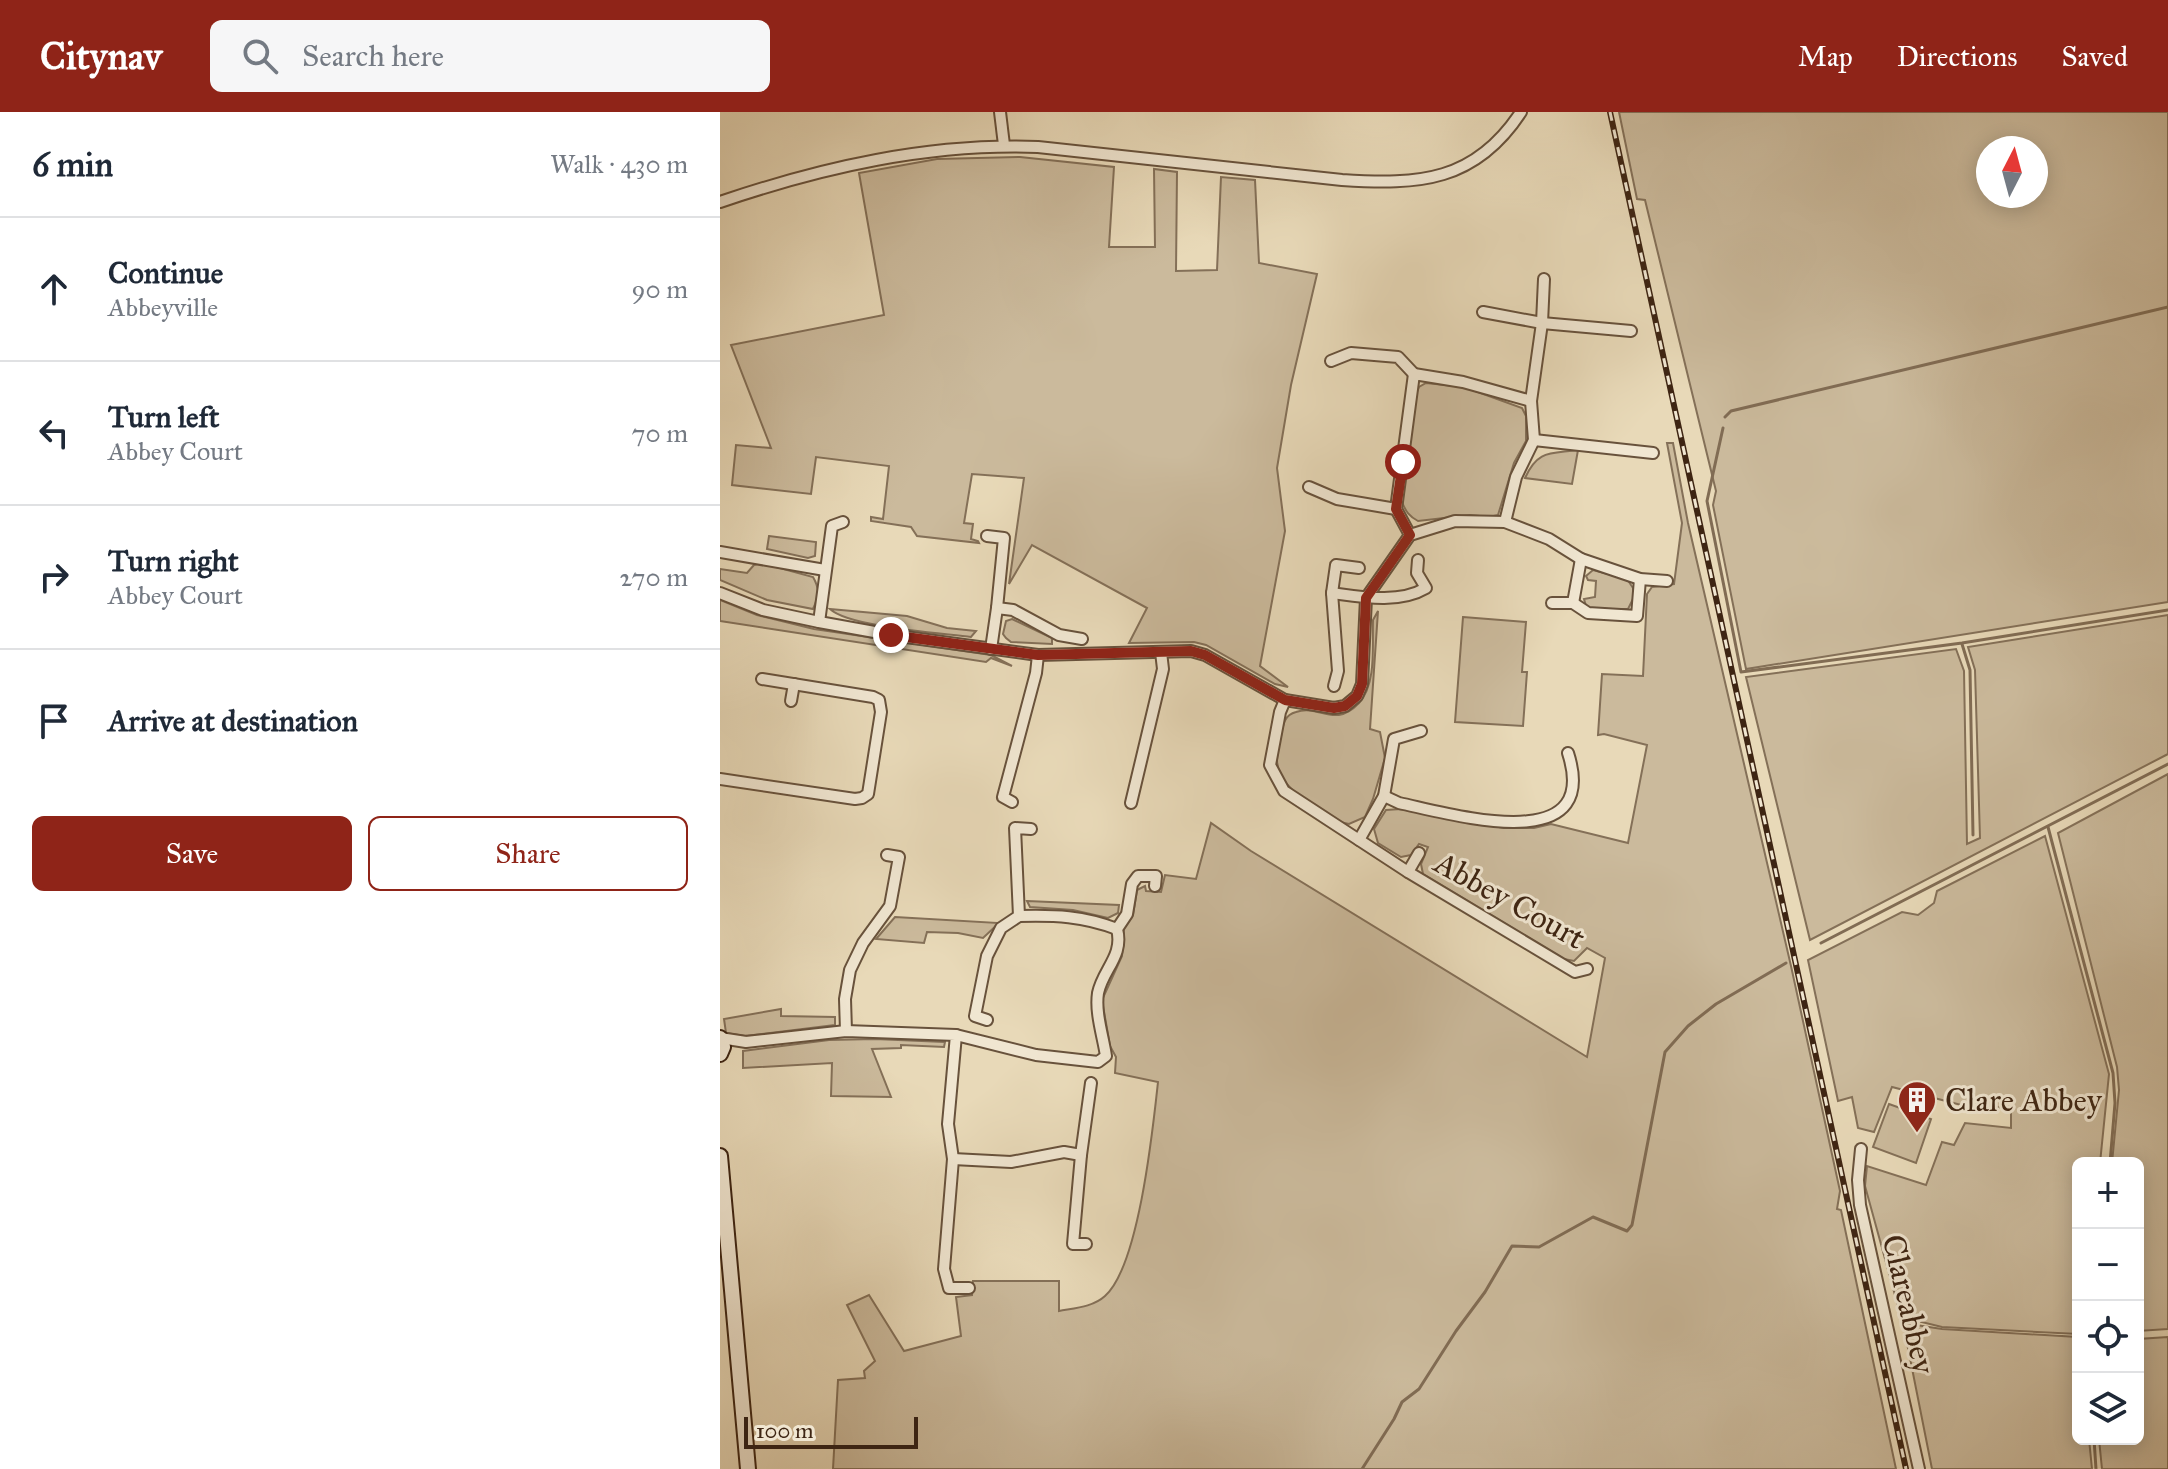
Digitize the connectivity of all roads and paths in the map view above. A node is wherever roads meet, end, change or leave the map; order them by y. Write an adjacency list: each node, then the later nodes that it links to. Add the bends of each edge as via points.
1 (1000, 112): 3 (street)
2 (1521, 112): 3 (street, via 1500,141 1467,166 1444,176 1389,183)
3 (1004, 145): 4 (street, via 851,164)
4 (720, 202)
5 (1544, 279): 7 (street)
6 (1483, 312): 7 (street)
7 (1542, 323): 8 (street); 11 (street)
8 (1631, 331)
9 (1331, 361): 10 (street, via 1351,353 1398,357)
10 (1414, 374): 11 (street); 15 (street)
11 (1531, 401): 12 (street)
12 (1534, 440): 13 (street); 17 (street, via 1516,477)
13 (1653, 453)
14 (1309, 487): 15 (street, via 1337,499)
15 (1396, 509): 18 (street)
16 (843, 522): 24 (street, via 832,526)
17 (1505, 522): 18 (street, via 1455,521); 21 (street)
18 (1410, 535): 29 (street)
19 (987, 536): 32 (street, via 1004,538)
20 (720, 552): 24 (street)
21 (1581, 559): 25 (street); 31 (street)
22 (1418, 560): 29 (street, via 1417,573 1426,588 1413,596)
23 (1359, 568): 28 (street, via 1336,565)
24 (825, 570): 33 (street)
25 (1640, 579): 26 (street); 31 (street, via 1637,616 1588,613)
26 (1667, 581)
27 (720, 593): 33 (street, via 763,610)
28 (1332, 593): 29 (street); 40 (street, via 1338,671)
29 (1366, 598): 41 (street, via 1357,696 1334,708)
30 (1552, 603): 31 (street)
31 (1573, 603)
32 (997, 608): 34 (street, via 1013,610 1059,635); 35 (street)
33 (819, 622): 35 (street)
34 (1082, 639)
35 (991, 649): 37 (street)
36 (1161, 652): 37 (street); 41 (street, via 1205,655); 48 (street, via 1163,669)
37 (1038, 655): 47 (street, via 1003,797)
38 (762, 679): 39 (street)
39 (794, 684): 42 (street); 45 (street, via 879,700 868,794 855,799)
40 (1334, 686)
41 (1285, 700): 50 (street, Abbey Court, via 1270,765 1275,778 1284,791)
42 (791, 701)
43 (1421, 731): 46 (street, via 1394,739)
44 (1568, 753): 46 (street, Abbey Court, via 1574,790 1567,807 1549,819 1487,819)
45 (720, 779)
46 (1384, 796): 50 (street)
47 (1012, 802)
48 (1131, 803)
49 (1031, 829): 55 (street, via 1015,828)
50 (1359, 840): 53 (street, Abbey Court)
51 (1419, 853): 53 (street, Abbey Court)
52 (887, 855): 59 (street, via 899,857 890,906 850,970)
53 (1408, 872): 57 (street, Abbey Court, via 1575,972)
54 (1155, 886): 56 (street, via 1156,876 1138,876)
55 (1019, 916): 56 (street, via 1092,919); 58 (street, via 1001,928 987,956 975,1016)
56 (1117, 929): 60 (street, via 1118,953 1098,996 1106,1056 1098,1062 1036,1055)
57 (1587, 969)
58 (987, 1020)
59 (846, 1031): 60 (street); 62 (street)
60 (956, 1035): 68 (street, via 948,1124)
61 (720, 1038): 62 (street); 63 (main road)
62 (746, 1042): 63 (street)
63 (720, 1053)
64 (1091, 1083): 66 (street)
65 (1861, 1149): 72 (street, Clareabbey, via 1860,1205)
66 (1081, 1155): 68 (street, via 1064,1152 1011,1162); 69 (street, via 1073,1244)
67 (720, 1156): 71 (main road)
68 (953, 1159): 70 (street, via 944,1269 949,1288)
69 (1086, 1244)
70 (969, 1288)
71 (748, 1469)
72 (1919, 1469)

